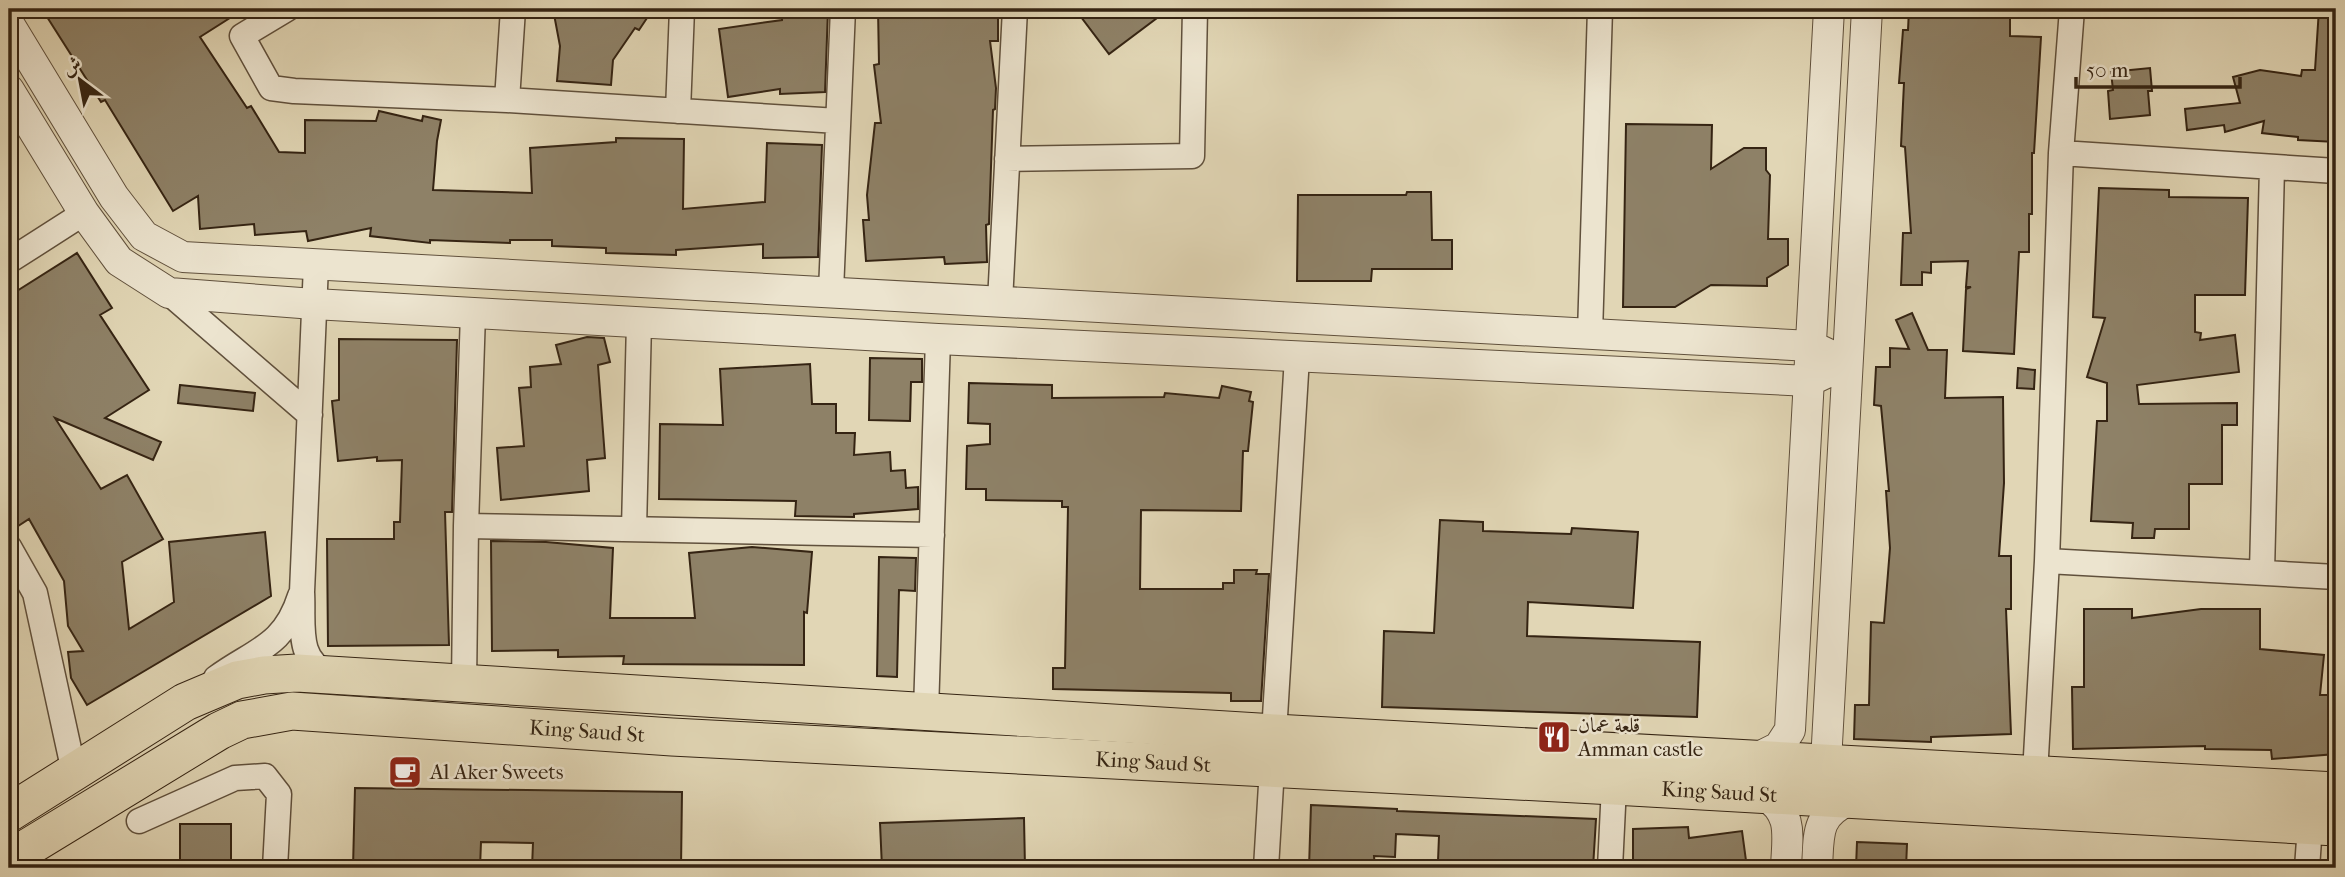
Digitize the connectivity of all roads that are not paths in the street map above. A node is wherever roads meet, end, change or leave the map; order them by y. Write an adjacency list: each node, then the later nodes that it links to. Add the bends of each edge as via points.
1 (287, 9): 13 (street, via 242,36 271,88)
2 (513, 9): 13 (street)
3 (682, 9): 14 (street)
4 (843, 9): 15 (street)
5 (1015, 9): 17 (street)
6 (1195, 9): 17 (street, via 1192,156)
7 (1600, 9): 29 (street)
8 (1829, 9): 31 (street)
9 (1867, 9): 33 (street)
10 (2072, 9): 16 (street)
11 (9, 24): 22 (street, via 114,197 145,236 183,257)
12 (9, 90): 20 (street)
13 (508, 100): 14 (street)
14 (678, 111): 15 (street)
15 (838, 121): 23 (street)
16 (2061, 153): 18 (street); 40 (street)
17 (1007, 159): 25 (street)
18 (2272, 167): 19 (street); 41 (street)
19 (2336, 171)
20 (84, 214): 21 (street); 24 (street, via 119,261)
21 (9, 261)
22 (316, 265): 23 (street); 26 (street)
23 (831, 292): 25 (street)
24 (169, 293): 26 (street); 35 (street)
25 (1000, 302): 29 (street)
26 (314, 304): 27 (street); 35 (street)
27 (473, 313): 28 (street); 36 (street)
28 (639, 322): 30 (street); 37 (street)
29 (1590, 334): 31 (street)
30 (938, 339): 32 (street); 38 (street)
31 (1811, 346): 33 (street); 34 (street)
32 (1297, 357): 34 (street); 50 (street)
33 (1847, 363): 34 (street); 52 (street)
34 (1809, 381): 51 (street, via 1790,730 1779,747)
35 (310, 415): 43 (street)
36 (466, 526): 37 (street); 45 (street)
37 (634, 529): 38 (street)
38 (932, 535): 48 (street)
39 (9, 547): 53 (street, via 35,593)
40 (2047, 561): 41 (street); 54 (street)
41 (2262, 572): 42 (street)
42 (2336, 577)
43 (302, 593): 44 (street, via 306,654 321,671); 46 (street, via 278,637)
44 (334, 676): 45 (main road, King Saud St); 46 (main road, King Saud St, via 264,675 215,687)
45 (464, 684): 47 (main road, King Saud St)
46 (185, 702): 53 (main road, King Saud St)
47 (863, 708): 48 (main road, King Saud St); 49 (main road, via 792,718 673,712 659,721 661,730)
48 (926, 711): 50 (main road, King Saud St)
49 (672, 737): 50 (main road, King Saud St); 62 (main road, King Saud St, via 292,711 266,714 219,731)
50 (1273, 750): 51 (main road, King Saud St); 55 (main road, King Saud St); 64 (street)
51 (1757, 758): 52 (main road, King Saud St)
52 (1826, 762): 54 (main road, King Saud St); 55 (street, via 1823,774 1812,781 1709,776)
53 (74, 772): 59 (main road, King Saud St)
54 (2035, 774): 56 (main road, King Saud St)
55 (1632, 787): 57 (main road, King Saud St); 65 (street)
56 (2336, 791)
57 (1765, 795): 58 (main road, King Saud St); 66 (street, via 1782,809 1786,820)
58 (1848, 801): 60 (main road, King Saud St); 67 (street, via 1823,820)
59 (9, 813)
60 (2327, 819): 68 (street)
61 (139, 821): 63 (street, via 235,778 265,776 279,794)
62 (9, 859)
63 (275, 868)
64 (1266, 868)
65 (1610, 868)
66 (1786, 868)
67 (1817, 868)
68 (2307, 868)

